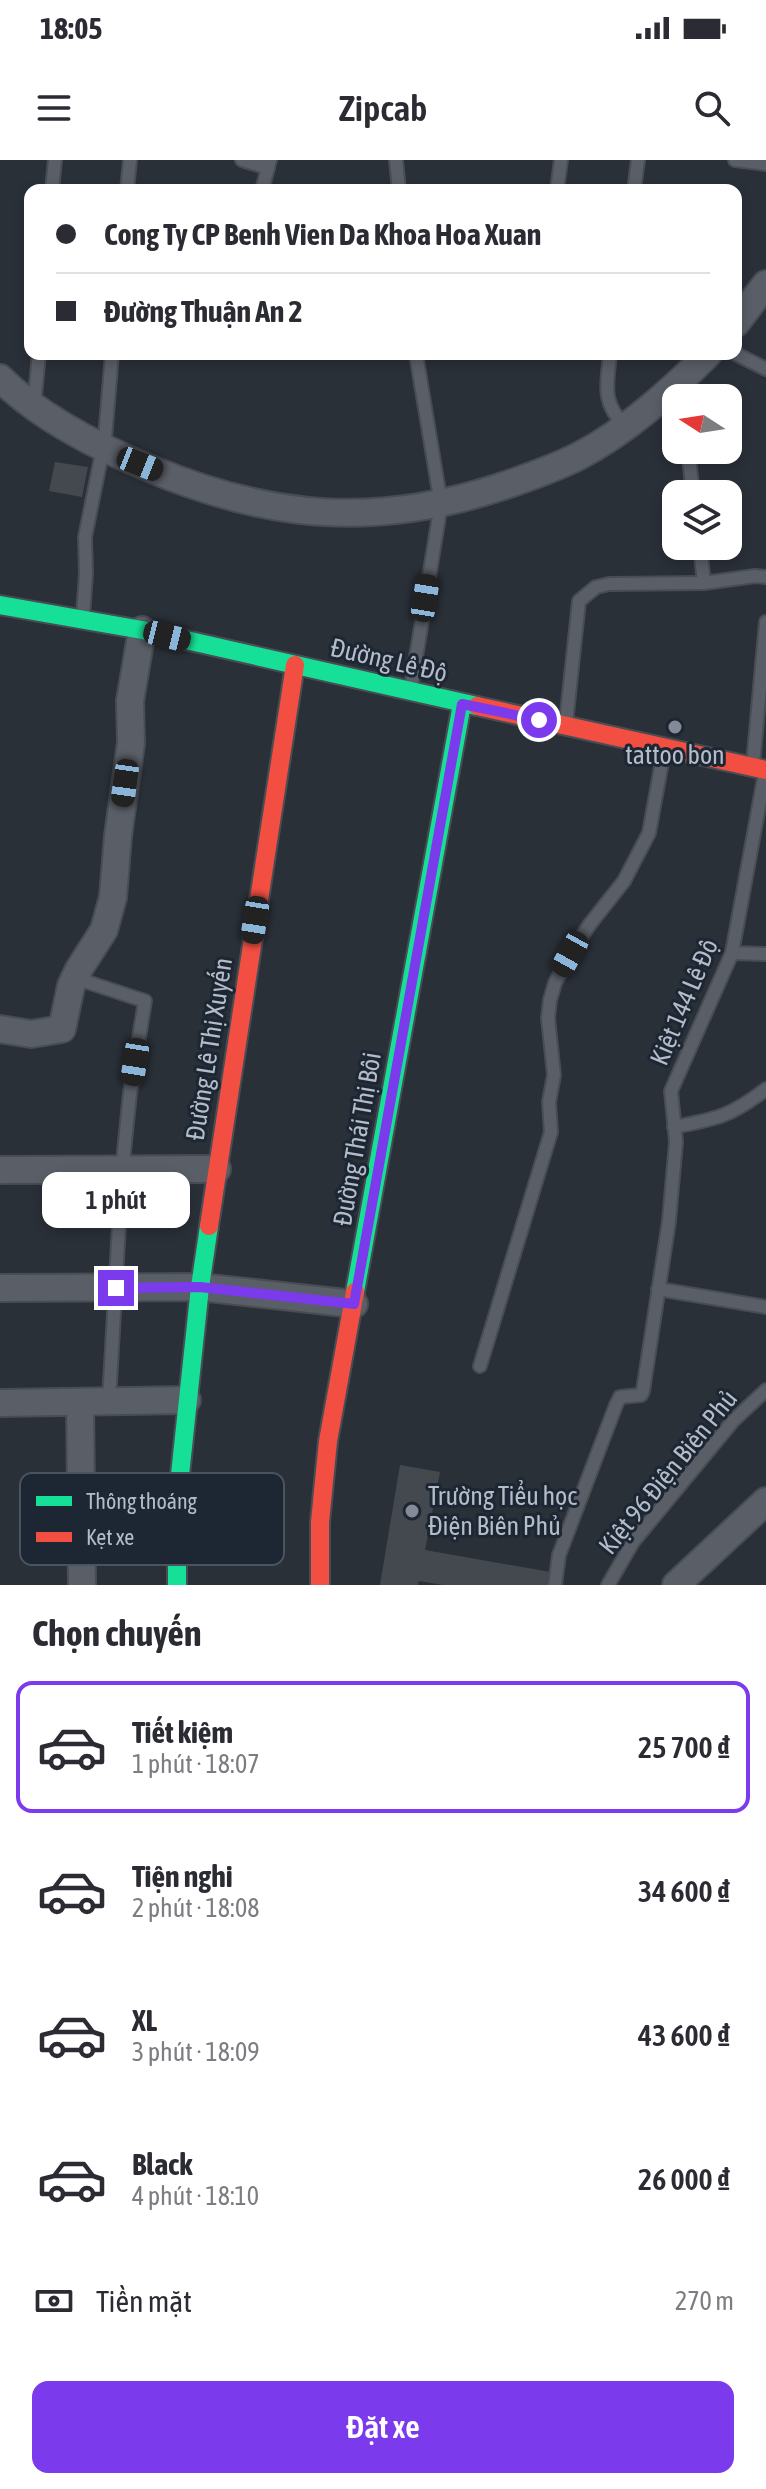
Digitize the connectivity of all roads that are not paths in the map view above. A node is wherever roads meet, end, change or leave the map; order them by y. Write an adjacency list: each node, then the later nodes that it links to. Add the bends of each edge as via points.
1 (55, 160): 10 (lane)
2 (130, 160): 11 (lane)
3 (242, 160): 8 (lane)
4 (396, 160): 13 (lane)
5 (561, 160): 14 (lane)
6 (638, 160): 15 (lane)
7 (735, 160): 9 (lane)
8 (269, 164): 12 (lane)
9 (766, 164)
10 (53, 184)
11 (128, 184)
12 (264, 184)
13 (398, 184)
14 (558, 184)
15 (635, 184)
16 (766, 284): 17 (street)
17 (742, 315)
18 (742, 357): 24 (lane)
19 (35, 360): 26 (lane)
20 (111, 360): 29 (lane)
21 (417, 360): 30 (lane)
22 (610, 360): 28 (lane, via 609,407)
23 (704, 360): 25 (street)
24 (766, 369)
25 (686, 384)
26 (12, 393): 29 (street)
27 (662, 402): 28 (street)
28 (625, 426): 30 (street, via 551,468)
29 (103, 448): 30 (street, via 191,486 285,509 370,513); 35 (lane, via 85,537)
30 (441, 504): 39 (lane)
31 (702, 560): 33 (lane)
32 (766, 577): 33 (lane)
33 (704, 583): 41 (lane, via 609,584 587,592 579,601)
34 (0, 605): 35 (street, Đường Lê Độ)
35 (83, 618): 37 (street, Đường Lê Độ)
36 (766, 622): 43 (lane, Kiệt 144 Lê Độ)
37 (142, 630): 38 (street, Đường Lê Độ); 46 (street, via 113,897 104,930)
38 (295, 665): 39 (street, Đường Lê Độ); 50 (street, Đường Lê Thị Xuyến)
39 (410, 692): 40 (street, Đường Lê Độ)
40 (462, 704): 41 (street, Đường Lê Độ); 57 (street, Đường Thái Thị Bôi)
41 (565, 726): 42 (street, Đường Lê Độ)
42 (665, 748): 43 (street, Đường Lê Độ); 59 (lane, via 649,833 624,881 590,924 555,983 548,1018 554,1067 551,1132)
43 (761, 769): 44 (lane, Kiệt 144 Lê Độ)
44 (732, 953): 45 (lane); 49 (lane, Kiệt 144 Lê Độ, via 671,1091)
45 (766, 954)
46 (75, 978): 47 (street, via 62,1029 31,1034); 52 (lane, via 145,1001)
47 (0, 1029)
48 (766, 1089): 49 (lane, via 714,1120)
49 (674, 1127): 56 (lane, Kiệt 144 Lê Độ, via 669,1221)
50 (217, 1169): 52 (street); 53 (street, Đường Lê Thị Xuyến)
51 (0, 1170): 52 (street)
52 (122, 1171): 55 (lane)
53 (200, 1287): 55 (street); 57 (street); 61 (street, Đường Lê Thị Xuyến)
54 (0, 1288): 55 (street)
55 (116, 1288): 62 (lane)
56 (658, 1289): 58 (lane); 71 (lane, Kiệt 144 Lê Độ, via 641,1395 620,1397 616,1405 559,1555)
57 (354, 1304): 70 (street, Đường Thái Thị Bôi, via 328,1441)
58 (766, 1307)
59 (480, 1366)
60 (766, 1390): 72 (lane, Kiệt 96 Điện Biên Phủ, via 733,1421 633,1542)
61 (187, 1400): 62 (street); 66 (street, Đường Lê Thị Xuyến)
62 (109, 1401): 63 (street)
63 (80, 1402): 64 (street); 65 (street)
64 (0, 1403)
65 (81, 1473)
66 (180, 1473)
67 (766, 1501): 73 (street)
68 (82, 1565): 69 (street)
69 (82, 1585)
70 (320, 1585)
71 (555, 1585)
72 (608, 1585)
73 (676, 1585)

